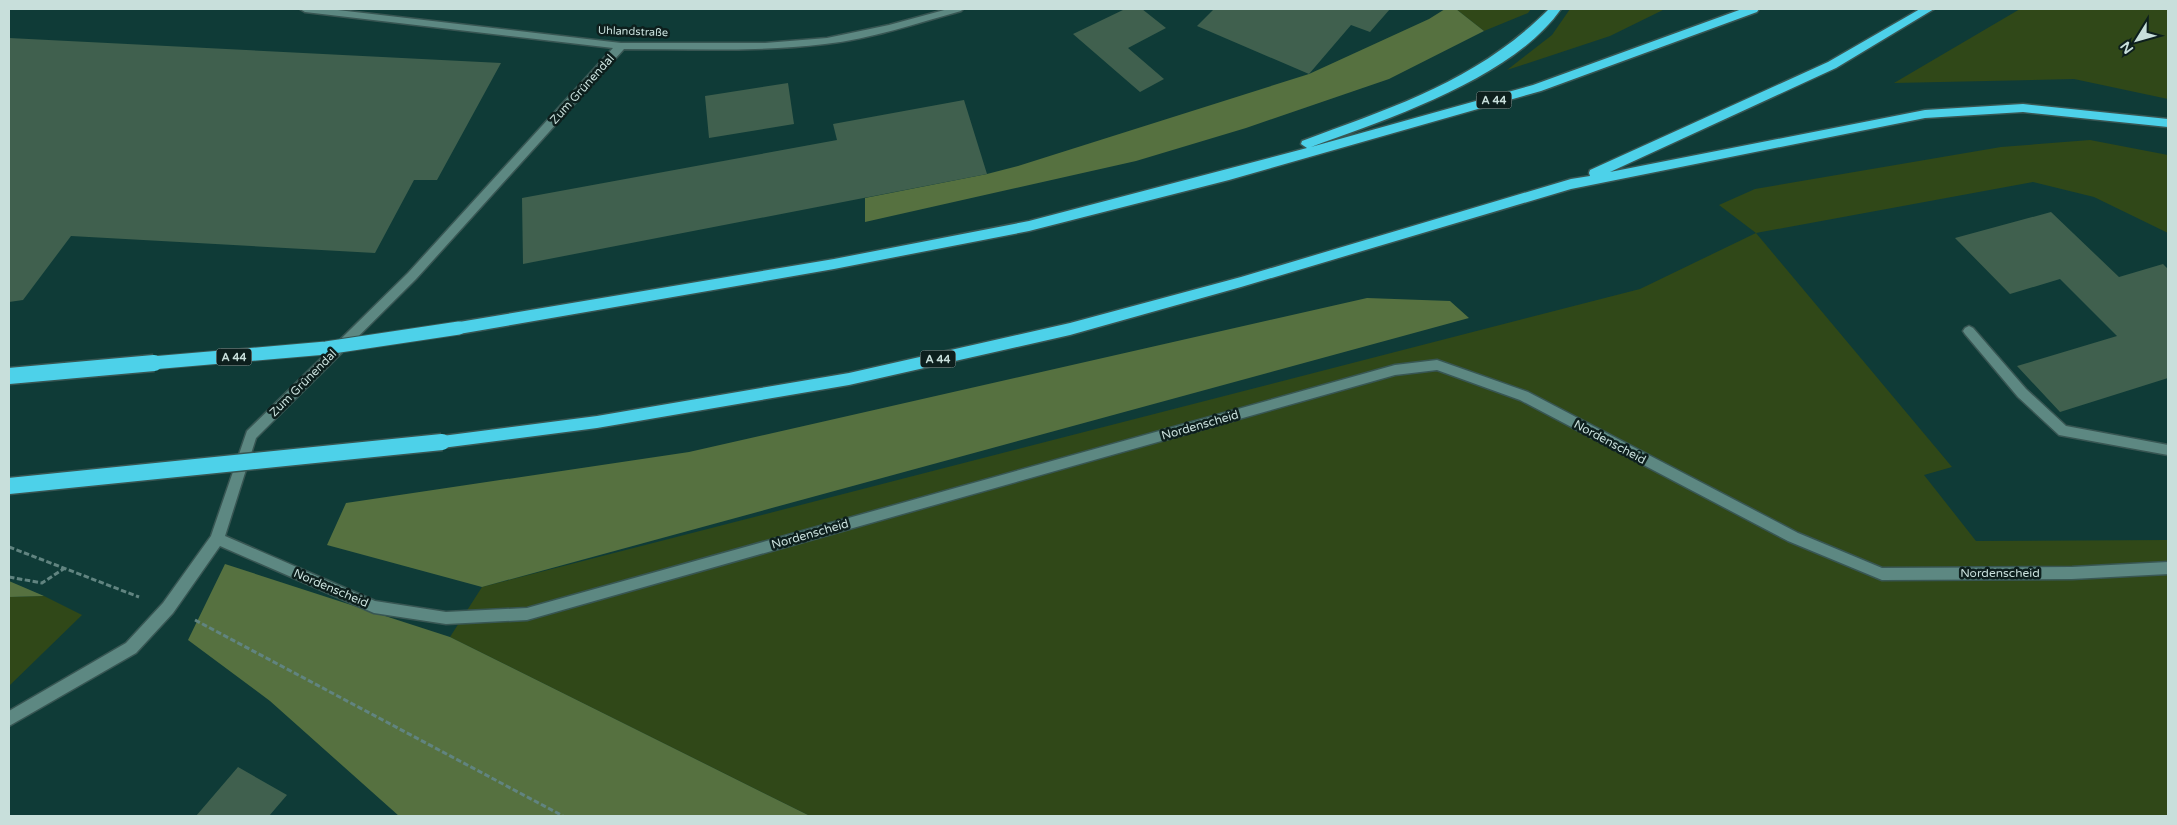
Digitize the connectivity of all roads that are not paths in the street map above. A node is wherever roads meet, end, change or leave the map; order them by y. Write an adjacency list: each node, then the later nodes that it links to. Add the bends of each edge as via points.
1 (305, 9): 6 (street, Uhlandstraße)
2 (958, 9): 6 (street, Uhlandstraße, via 890,28 827,40 765,46)
3 (1555, 9): 8 (highway, via 1536,31 1474,74 1428,97)
4 (1753, 9): 8 (highway, A 44, via 1537,88)
5 (1928, 9): 9 (highway, A 44, via 1832,65)
6 (621, 46): 14 (street, Zum Grünendal, via 412,276 251,435)
7 (2168, 122): 9 (highway, via 2023,108 1925,114)
8 (1229, 175): 11 (highway, A 44, bridge, via 1019,228 834,264 458,328 326,348)
9 (1571, 184): 13 (highway, A 44, bridge, via 1241,282 1041,335 839,380 597,422 442,442)
10 (1969, 331): 12 (street, via 2022,393 2063,431)
11 (9, 376)
12 (2168, 450)
13 (9, 486)
14 (217, 539): 15 (street, Nordenscheid, via 374,607 446,618 527,614 1395,370 1438,365 1524,396 1793,537 1882,574 2072,573); 16 (street, Zum Grünendal, via 168,608 131,648)
15 (2168, 568)
16 (9, 719)

